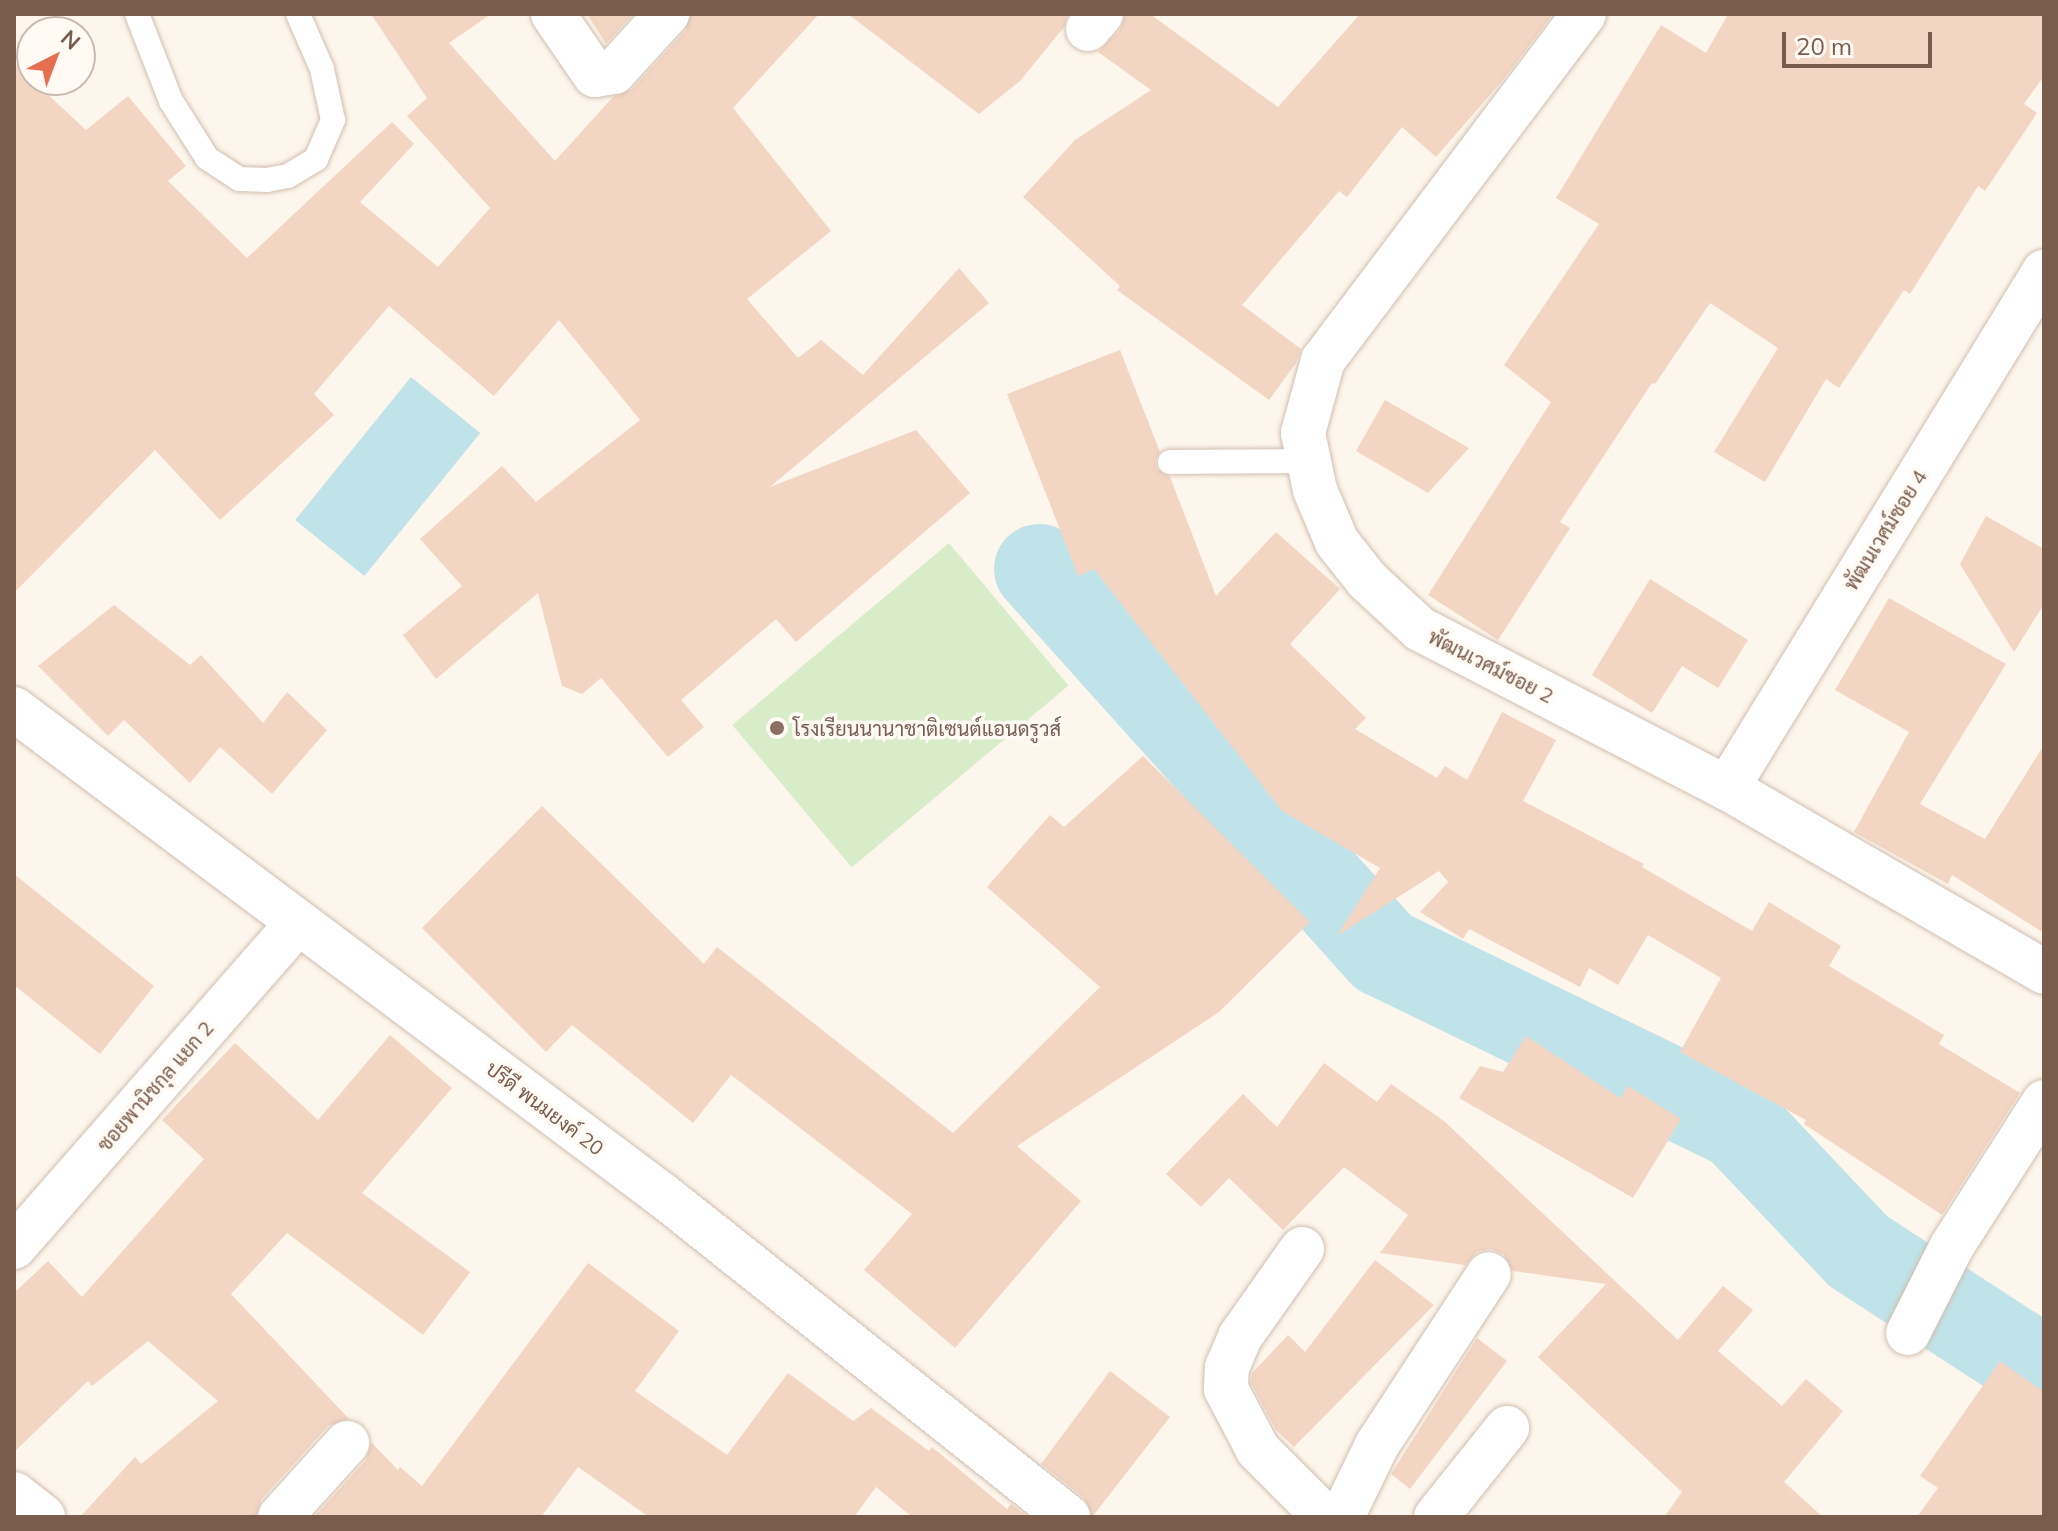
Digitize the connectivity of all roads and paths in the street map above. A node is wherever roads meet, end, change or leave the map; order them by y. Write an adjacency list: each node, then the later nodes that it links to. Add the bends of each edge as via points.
1 (137, 14): 2 (lane, via 171,101 207,158 239,179 267,180 288,176 316,159 333,120 322,69)
2 (298, 14)
3 (553, 14): 4 (street, via 595,75 614,72)
4 (667, 14)
5 (1584, 14): 7 (street, พัฒนเวศม์ซอย 2, via 1323,360 1303,433)
6 (2044, 272): 10 (street, พัฒนเวศม์ซอย 4)
7 (1309, 461): 8 (lane); 10 (street, พัฒนเวศม์ซอย 2, via 1337,542 1367,580 1420,629)
8 (1170, 462)
9 (14, 709): 11 (street, ปรีดี พนมยงค์ 20)
10 (1727, 788): 12 (street, พัฒนเวศม์ซอย 2)
11 (297, 924): 14 (street, ซอยพานิชกุล แยก 2); 23 (street, ปรีดี พนมยงค์ 20, via 661,1194)
12 (2044, 972)
13 (2044, 1102): 17 (street, via 1952,1246)
14 (14, 1247)
15 (1302, 1249): 24 (street, via 1240,1337 1227,1367 1226,1389 1258,1450)
16 (1489, 1274): 25 (street, via 1377,1445)
17 (1914, 1321)
18 (1507, 1428): 26 (street)
19 (347, 1443): 22 (street)
20 (14, 1494): 21 (street)
21 (43, 1517)
22 (280, 1517)
23 (1068, 1517)
24 (1325, 1517)
25 (1342, 1517)
26 (1436, 1517)

